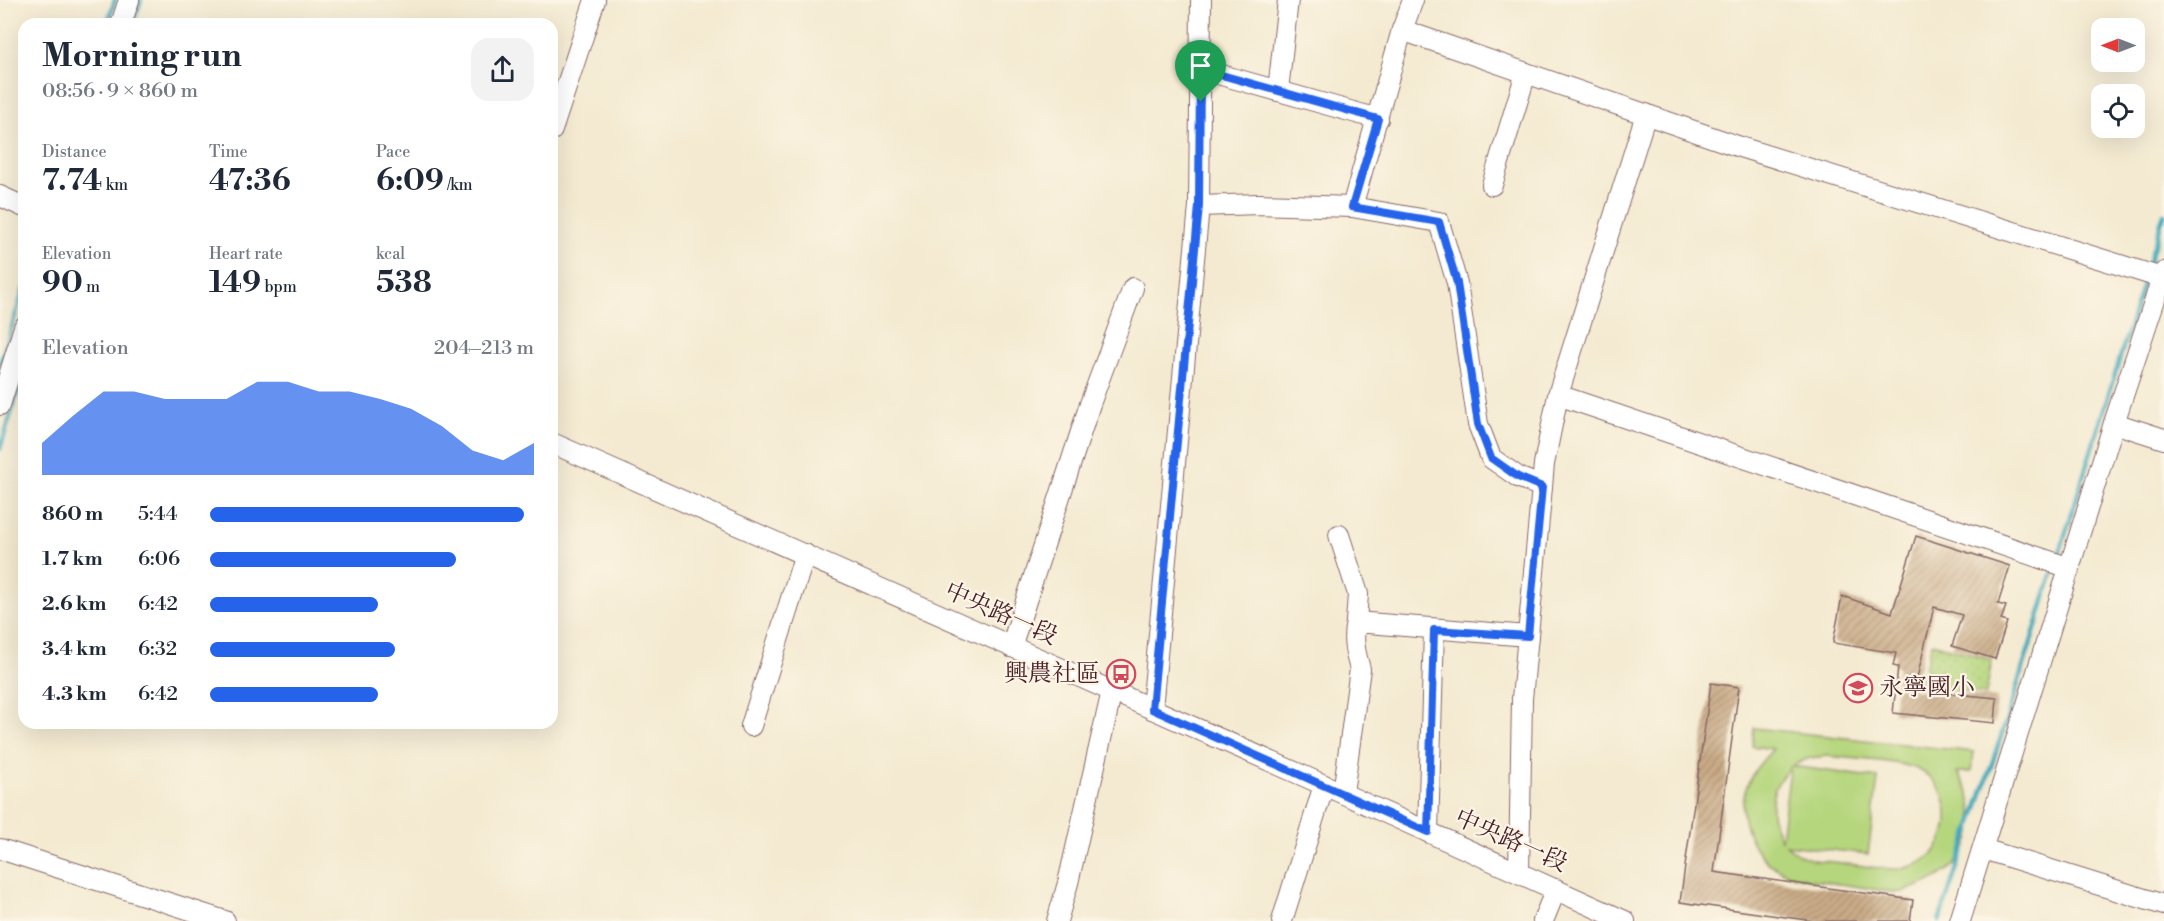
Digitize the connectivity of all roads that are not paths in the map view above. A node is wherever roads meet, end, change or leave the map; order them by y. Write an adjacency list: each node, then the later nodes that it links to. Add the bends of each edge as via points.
1 (129, 0): 6 (street)
2 (595, 0): 11 (street)
3 (1201, 0): 8 (street)
4 (1288, 0): 10 (street)
5 (1413, 0): 7 (street)
6 (123, 18)
7 (1402, 30): 9 (street); 13 (street)
8 (1200, 69): 10 (street); 17 (street)
9 (1526, 73): 12 (street); 14 (street)
10 (1278, 91): 13 (street)
11 (558, 112)
12 (1646, 114): 19 (street, via 1754,152); 22 (street)
13 (1378, 119): 18 (street)
14 (1492, 185)
15 (0, 196): 16 (street)
16 (18, 204)
17 (1199, 206): 18 (street); 36 (street)
18 (1352, 207): 27 (street, via 1439,222 1457,283 1478,424 1491,458 1518,477)
19 (2163, 275): 24 (street)
20 (1133, 288): 34 (street, via 1090,404)
21 (18, 346): 23 (street)
22 (1558, 396): 27 (street); 30 (street)
23 (0, 405)
24 (2114, 423): 25 (street); 30 (street)
25 (2164, 439)
26 (558, 446): 29 (street, 中央路一段)
27 (1542, 487): 33 (street)
28 (1339, 535): 31 (street, via 1358,594)
29 (805, 554): 34 (street, 中央路一段); 37 (street)
30 (2070, 568): 42 (street)
31 (1356, 622): 32 (street); 39 (street, via 1353,642 1360,669)
32 (1434, 630): 33 (street); 40 (street)
33 (1528, 636): 43 (street, via 1522,699)
34 (1011, 647): 35 (street, 中央路一段)
35 (1112, 691): 36 (street, 中央路一段); 47 (street)
36 (1152, 709): 38 (street, 中央路一段)
37 (751, 726)
38 (1324, 784): 39 (street, 中央路一段); 48 (street)
39 (1343, 793): 40 (street, 中央路一段)
40 (1428, 832): 43 (street, 中央路一段)
41 (0, 849): 46 (street)
42 (1983, 849): 45 (street); 51 (street)
43 (1519, 872): 44 (street, 中央路一段)
44 (1556, 889): 49 (street); 50 (street, 中央路一段)
45 (2164, 905)
46 (225, 921)
47 (1057, 921)
48 (1282, 921)
49 (1543, 921)
50 (1625, 921)
51 (1960, 921)

